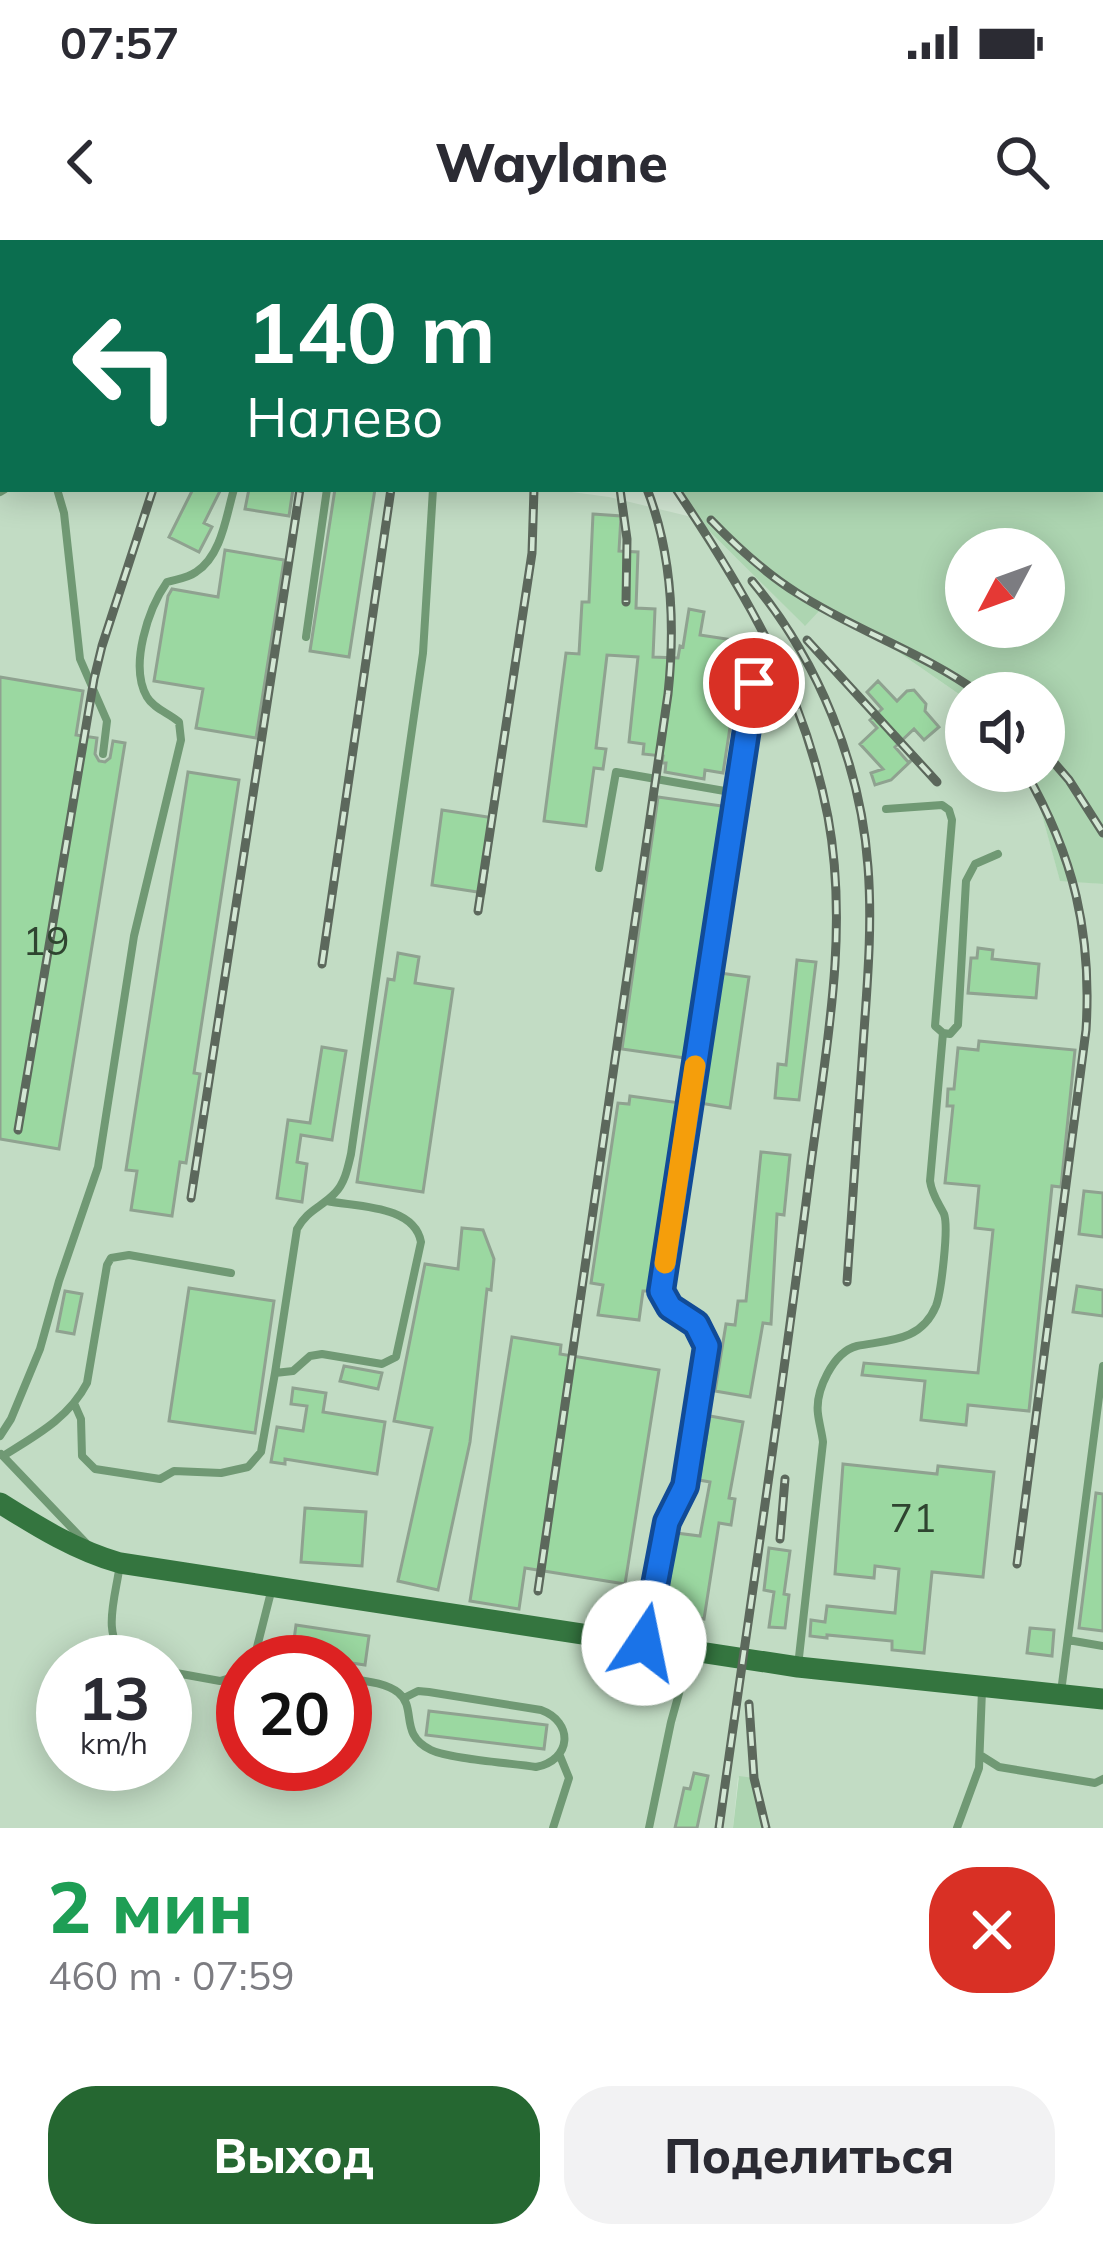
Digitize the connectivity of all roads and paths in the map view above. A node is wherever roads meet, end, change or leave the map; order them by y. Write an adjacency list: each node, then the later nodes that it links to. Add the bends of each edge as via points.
1 (58, 492): 7 (lane, via 80,659 107,721)
2 (233, 492): 18 (lane, via 209,559 167,582 145,632 146,694 179,722 181,740 134,935 98,1167 40,1348)
3 (327, 492): 5 (lane)
4 (433, 492): 13 (lane, via 423,653 351,1154 343,1182)
5 (306, 637)
6 (754, 683): 8 (lane)
7 (103, 754)
8 (736, 793): 11 (lane, via 616,772); 26 (lane, via 661,1291 707,1346 685,1486 667,1522)
9 (886, 809): 12 (lane, via 942,805 951,814 935,1026)
10 (998, 854): 12 (lane, via 969,872 958,1025)
11 (599, 868)
12 (943, 1034): 29 (lane, via 930,1180 946,1220 938,1297 904,1338 847,1351 818,1400 823,1442)
13 (325, 1201): 16 (lane, via 297,1228); 16 (lane, via 404,1216 419,1232 400,1347 382,1364 322,1354)
14 (231, 1273): 17 (lane, via 111,1258 87,1383)
15 (1103, 1366): 25 (lane)
16 (275, 1373): 17 (lane, via 261,1452 230,1472 174,1472 160,1480 95,1469 82,1456)
17 (74, 1403): 19 (lane)
18 (0, 1436)
19 (1, 1454): 21 (lane)
20 (0, 1503): 21 (main road)
21 (110, 1560): 22 (main road); 23 (lane)
22 (272, 1586): 24 (lane); 26 (main road)
23 (110, 1635)
24 (260, 1635)
25 (1068, 1640): 27 (lane); 32 (lane)
26 (644, 1643): 28 (main road)
27 (1103, 1646)
28 (691, 1651): 29 (main road); 39 (lane)
29 (798, 1667): 31 (main road)
30 (372, 1681): 33 (lane)
31 (982, 1688): 32 (main road); 35 (lane)
32 (1060, 1695): 34 (main road)
33 (404, 1698): 36 (lane, via 410,1728 435,1752 536,1767); 36 (lane, via 429,1691 552,1714 562,1724)
34 (1103, 1699)
35 (980, 1754): 37 (lane, via 999,1768); 40 (lane)
36 (560, 1756): 38 (lane, via 569,1778)
37 (1103, 1779)
38 (553, 1828)
39 (649, 1828)
40 (957, 1828)

